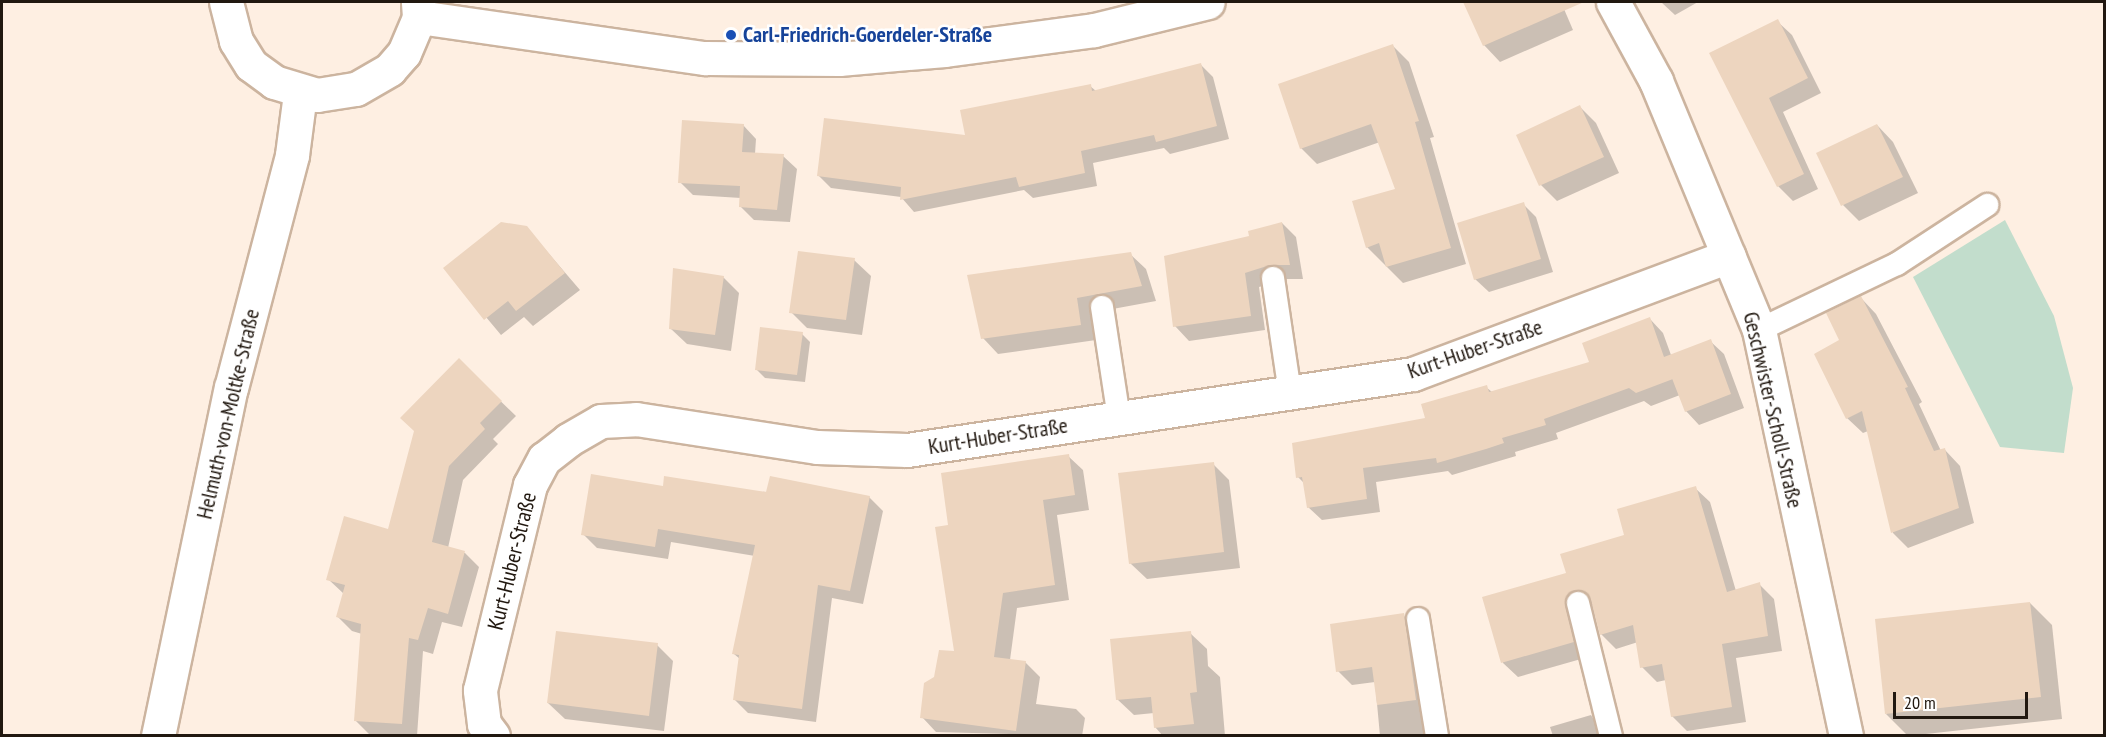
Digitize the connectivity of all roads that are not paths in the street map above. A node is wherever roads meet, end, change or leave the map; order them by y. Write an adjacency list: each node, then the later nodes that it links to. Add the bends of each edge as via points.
1 (226, 2): 5 (street, via 236,41 252,65 274,82)
2 (1208, 2): 4 (street, via 1094,30 945,50 839,59 705,58)
3 (1613, 2): 7 (street, Geschwister-Scholl-Straße, via 1656,81)
4 (419, 9): 5 (street, via 404,53 374,81 337,94)
5 (300, 93): 15 (street, Helmuth-von-Moltke-Straße, via 292,154 231,388)
6 (1987, 205): 10 (lane, via 1897,264)
7 (1729, 256): 10 (street, Geschwister-Scholl-Straße); 11 (street, Kurt-Huber-Straße, via 1413,374)
8 (1273, 278): 11 (lane)
9 (1102, 307): 12 (lane)
10 (1759, 330): 19 (street, Geschwister-Scholl-Straße)
11 (1290, 393): 12 (street, Kurt-Huber-Straße)
12 (1119, 418): 16 (street, Kurt-Huber-Straße, via 908,450 817,447 636,419 601,422 544,459 530,485 480,690 484,724)
13 (1578, 603): 18 (lane)
14 (1418, 619): 17 (lane)
15 (158, 735)
16 (493, 735)
17 (1437, 735)
18 (1611, 735)
19 (1847, 735)

